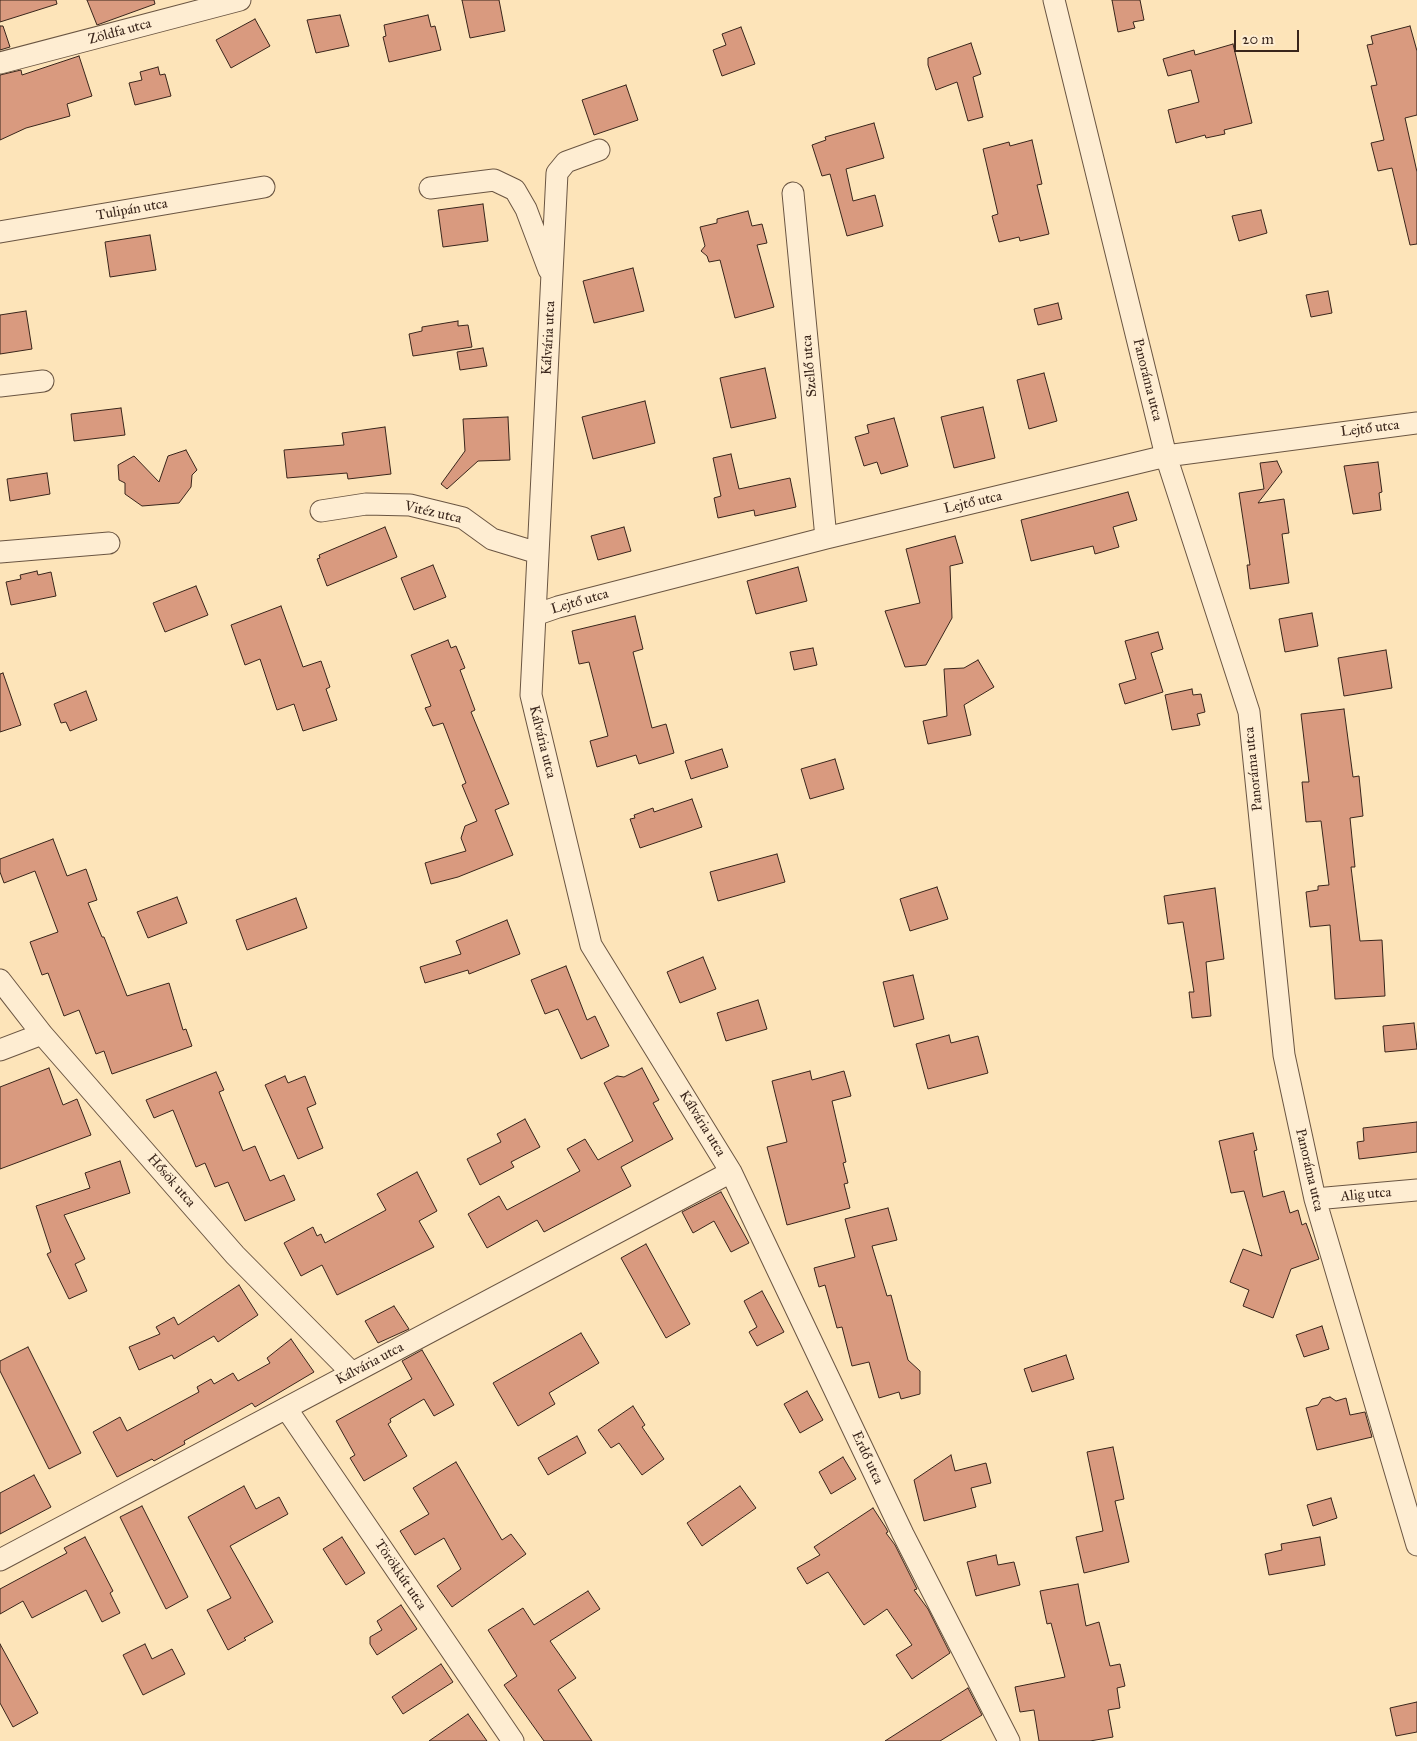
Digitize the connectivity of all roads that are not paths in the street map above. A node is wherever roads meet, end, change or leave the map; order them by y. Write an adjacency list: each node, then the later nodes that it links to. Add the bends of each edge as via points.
1 (240, 0): 3 (street, Zöldfa utca)
2 (1054, 0): 13 (street, Panoráma utca)
3 (0, 64)
4 (599, 150): 9 (street, Kálvária utca, via 566,162 557,173)
5 (264, 187): 8 (street, Tulipán utca)
6 (430, 188): 9 (street, Kálvária utca, via 494,180 515,190 526,209)
7 (793, 193): 15 (street, Szellő utca)
8 (0, 232)
9 (552, 280): 18 (street, Kálvária utca)
10 (42, 381): 11 (street)
11 (0, 386)
12 (1417, 423): 13 (street, Lejtő utca)
13 (1166, 456): 15 (street, Lejtő utca); 25 (street, Panoráma utca, via 1248,712 1284,1054)
14 (321, 511): 18 (street, Vitéz utca, via 366,504 410,505 463,518 492,539)
15 (826, 538): 19 (street, Lejtő utca)
16 (109, 543): 17 (street)
17 (0, 552)
18 (538, 553): 19 (street, Kálvária utca)
19 (535, 615): 23 (street, Kálvária utca, via 531,695 591,944)
20 (0, 980): 21 (street, Hősök utca)
21 (42, 1034): 22 (street); 26 (street, Hősök utca, via 235,1255)
22 (0, 1050)
23 (731, 1172): 26 (street, Kálvária utca); 31 (street, Erdő utca, via 903,1534)
24 (1417, 1190): 25 (street, Alig utca)
25 (1315, 1200): 28 (street, Panoráma utca)
26 (352, 1373): 27 (street, Kálvária utca)
27 (286, 1408): 29 (street, Kálvária utca); 30 (street, Törökkút utca)
28 (1417, 1545)
29 (0, 1560)
30 (513, 1741)
31 (1009, 1741)

